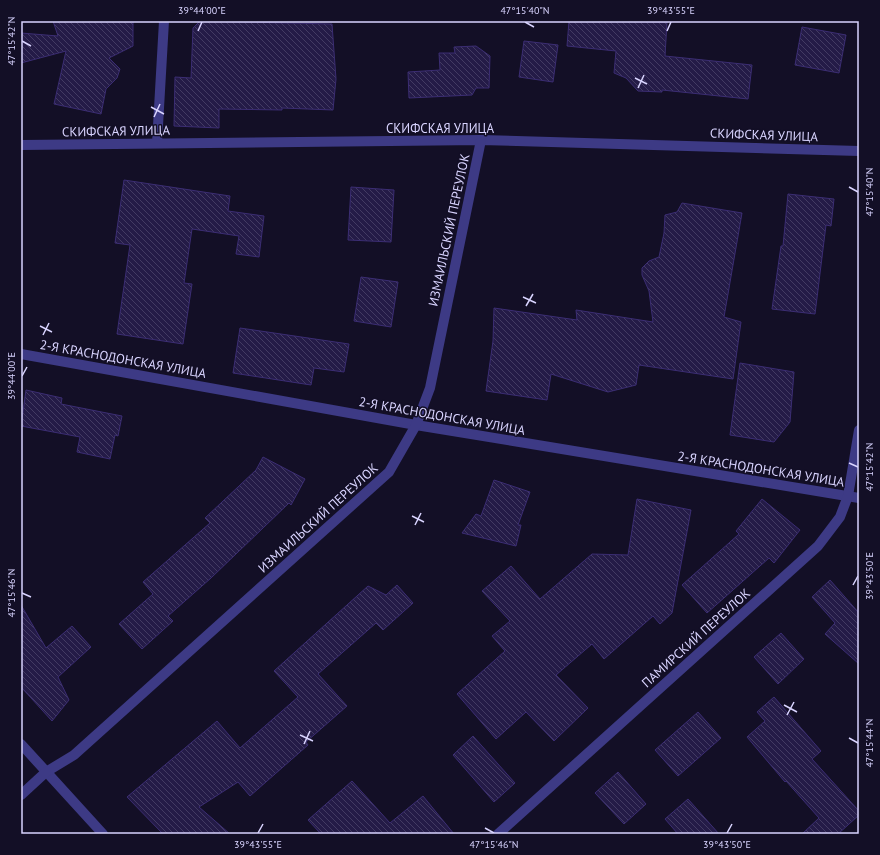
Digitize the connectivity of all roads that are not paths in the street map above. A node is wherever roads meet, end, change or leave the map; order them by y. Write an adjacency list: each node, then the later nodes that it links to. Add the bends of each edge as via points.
1 (164, 21): 3 (street)
2 (481, 140): 3 (street, СКИФСКАЯ УЛИЦА); 5 (street, СКИФСКАЯ УЛИЦА); 7 (street, ИЗМАИЛЬСКИЙ ПЕРЕУЛОК, via 430,388)
3 (157, 143): 4 (street, СКИФСКАЯ УЛИЦА)
4 (21, 145)
5 (859, 151)
6 (21, 354): 7 (street, 2-Я КРАСНОДОНСКАЯ УЛИЦА)
7 (416, 425): 9 (street, 2-Я КРАСНОДОНСКАЯ УЛИЦА); 12 (street, ИЗМАИЛЬСКИЙ ПЕРЕУЛОК, via 389,472 74,755)
8 (859, 430): 9 (street, ПАМИРСКИЙ ПЕРЕУЛОК)
9 (848, 496): 10 (street, 2-Я КРАСНОДОНСКАЯ УЛИЦА); 15 (street, ПАМИРСКИЙ ПЕРЕУЛОК, via 840,517 818,546)
10 (859, 498)
11 (21, 744): 12 (street)
12 (46, 772): 13 (street, ИЗМАИЛЬСКИЙ ПЕРЕУЛОК); 14 (street)
13 (21, 795)
14 (103, 834)
15 (498, 834)

